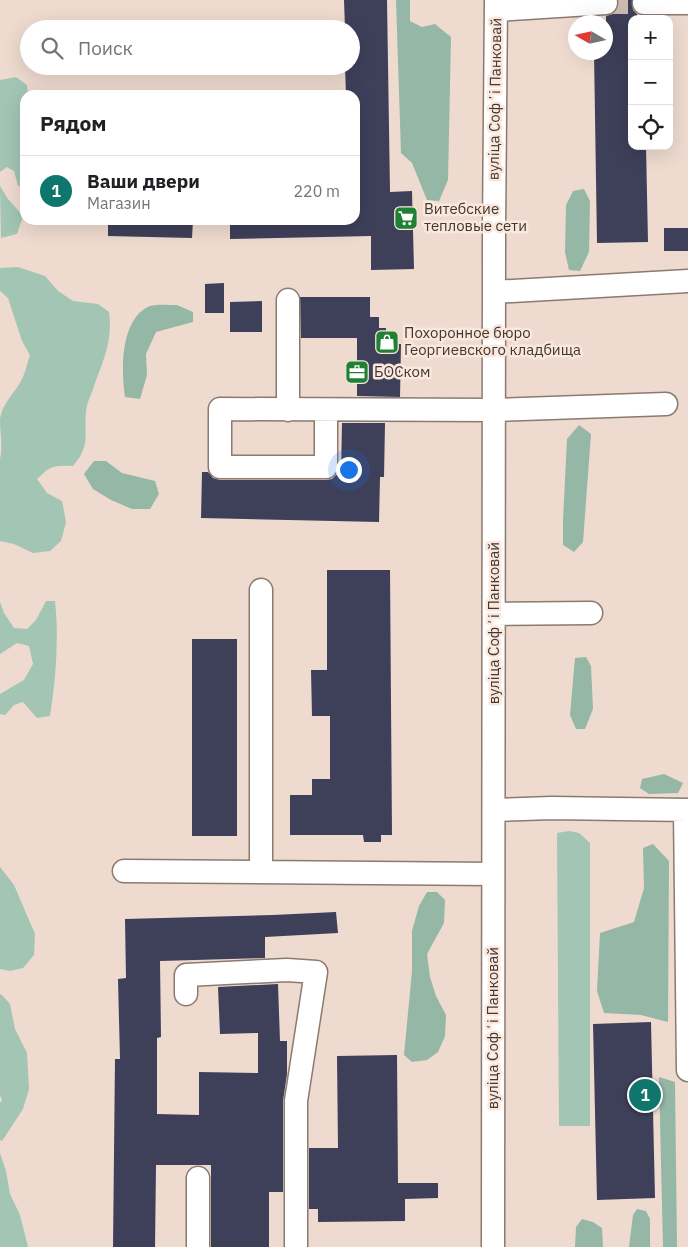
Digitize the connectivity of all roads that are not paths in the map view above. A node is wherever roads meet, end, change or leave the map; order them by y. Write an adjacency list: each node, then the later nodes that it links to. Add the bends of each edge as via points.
1 (606, 3): 3 (street)
2 (688, 3): 4 (street)
3 (542, 4): 5 (street)
4 (644, 4)
5 (496, 5): 7 (street, вуліца Софʼі Панковай)
6 (688, 281): 7 (street)
7 (494, 292): 12 (street, вуліца Софʼі Панковай)
8 (288, 300): 10 (street)
9 (666, 404): 12 (street)
10 (288, 410): 11 (street); 11 (street, via 220,410 220,467 326,467)
11 (326, 410): 12 (street)
12 (494, 410): 14 (street, вуліца Софʼі Панковай)
13 (261, 590): 19 (street)
14 (494, 614): 15 (street); 16 (street, вуліца Софʼі Панковай)
15 (592, 614)
16 (494, 810): 17 (street); 20 (street, вуліца Софʼі Панковай)
17 (686, 810): 22 (street)
18 (124, 871): 19 (street)
19 (261, 872): 20 (street)
20 (493, 874): 26 (street, вуліца Софʼі Панковай)
21 (186, 994): 25 (street, via 186,975 287,970 316,972 296,1101)
22 (688, 1070)
23 (198, 1178): 24 (street)
24 (198, 1247)
25 (296, 1247)
26 (493, 1247)

